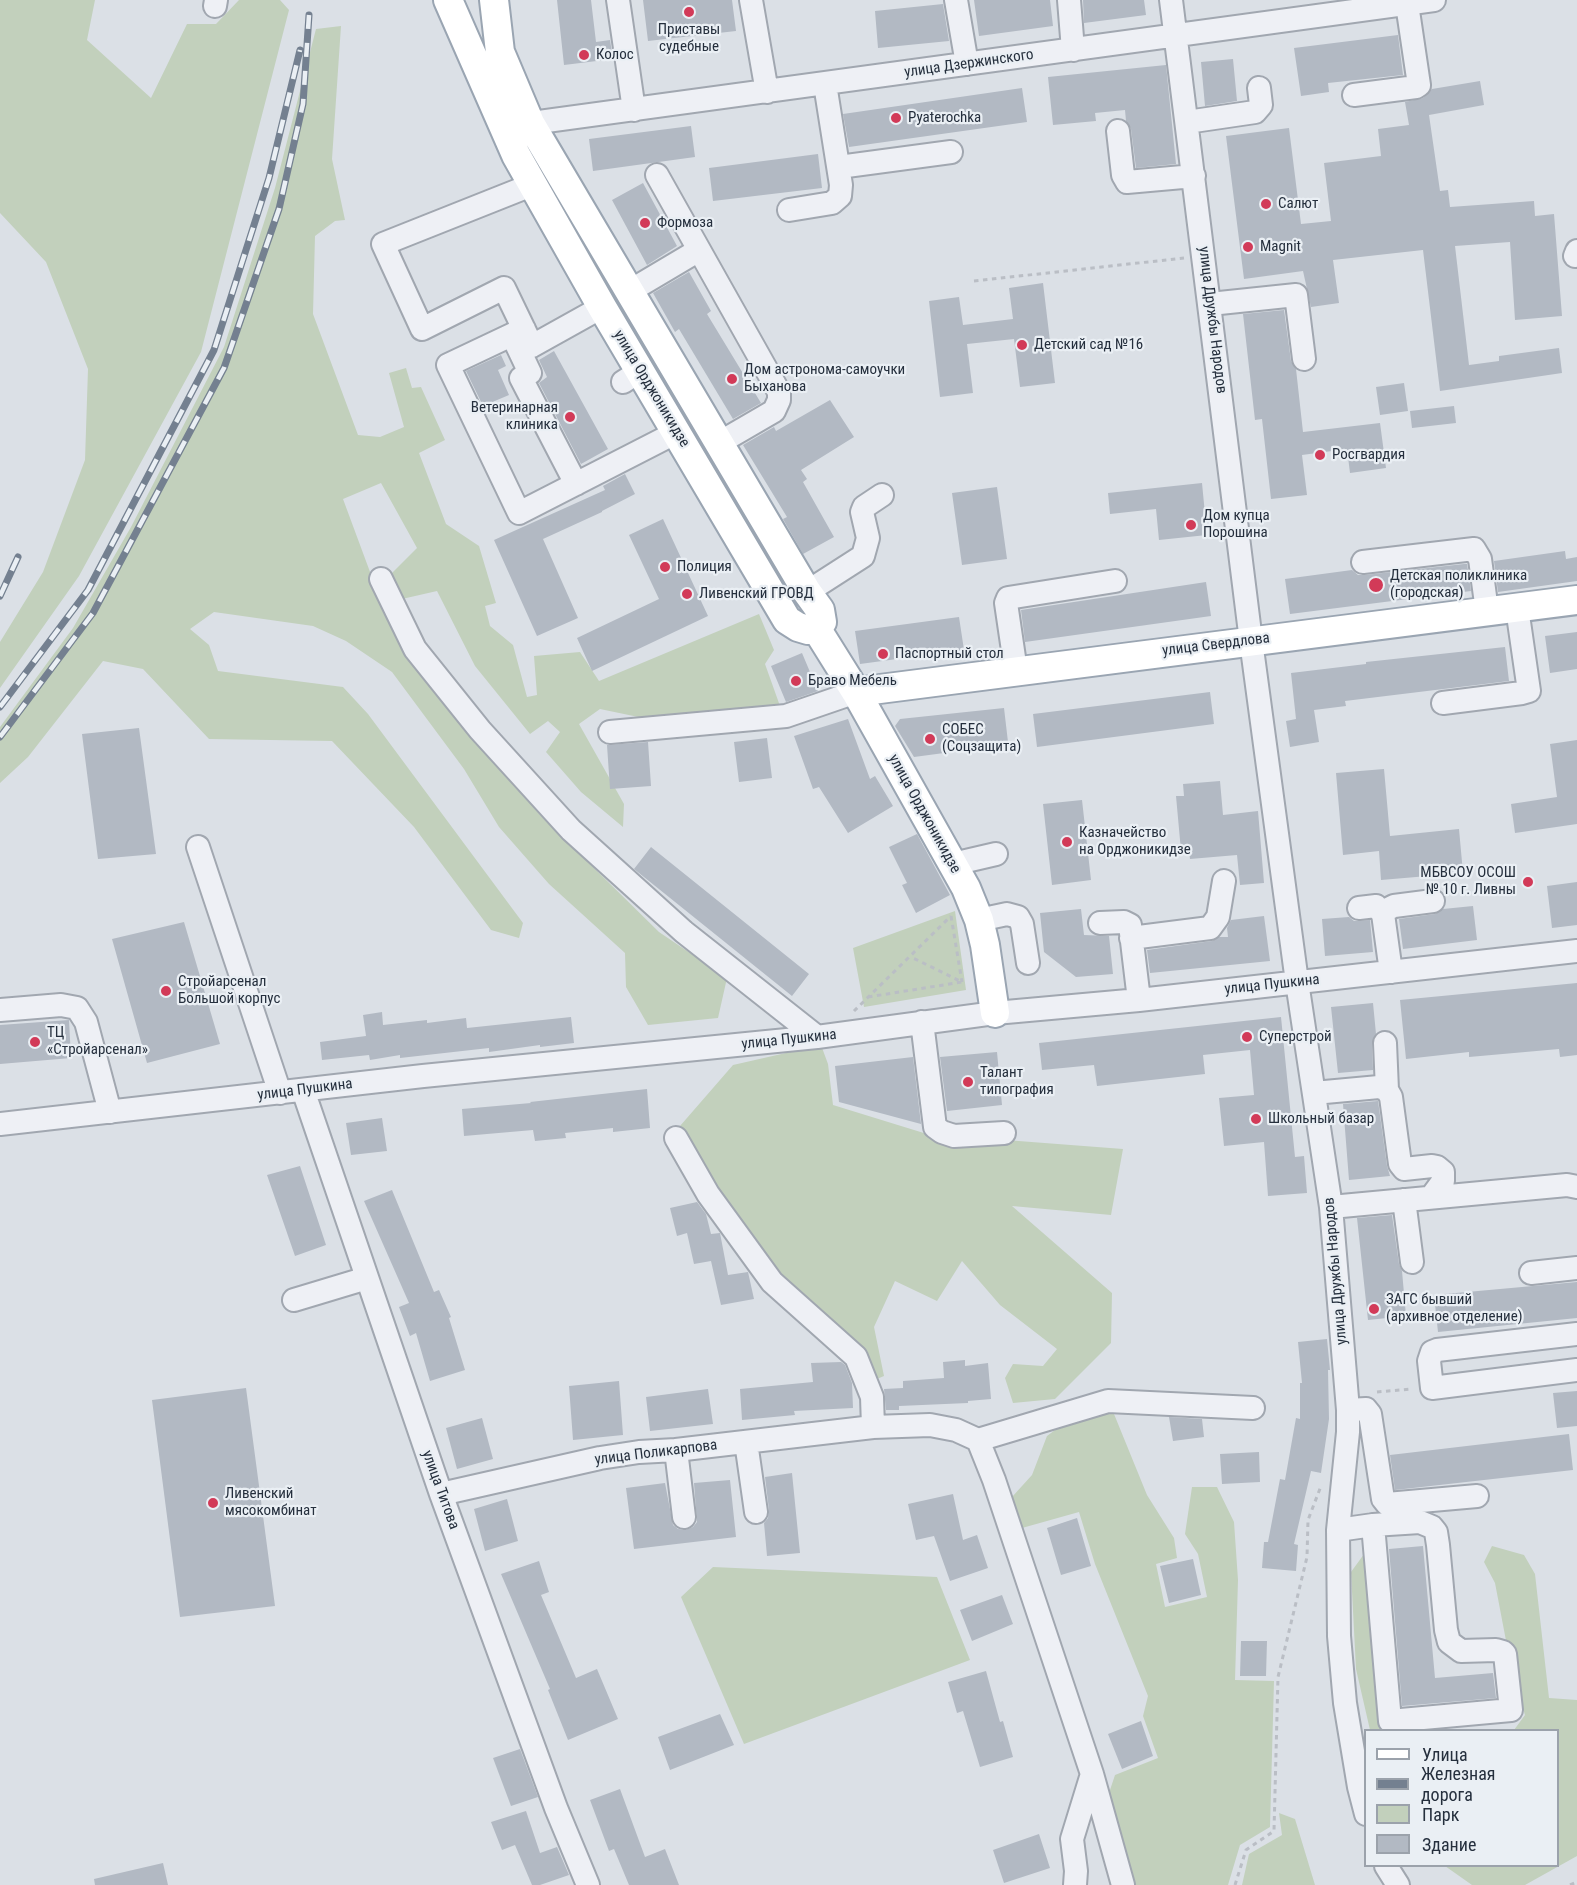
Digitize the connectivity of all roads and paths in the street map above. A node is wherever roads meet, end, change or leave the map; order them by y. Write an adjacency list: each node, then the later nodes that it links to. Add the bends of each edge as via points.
1 (448, 0): 19 (main road)
2 (494, 0): 19 (main road, via 500,52)
3 (618, 0): 17 (street)
4 (751, 0): 15 (street)
5 (956, 0): 12 (street)
6 (1069, 0): 11 (street)
7 (1172, 0): 10 (street, улица Дружбы Народов)
8 (1434, 0): 9 (street, улица Дзержинского)
9 (1392, 4): 10 (street, улица Дзержинского); 16 (street, via 1419,85)
10 (1176, 36): 11 (street, улица Дзержинского); 18 (street, улица Дружбы Народов)
11 (1073, 50): 12 (street, улица Дзержинского)
12 (967, 64): 13 (street, улица Дзержинского)
13 (825, 84): 15 (street, улица Дзержинского); 22 (street)
14 (1259, 88): 18 (street, via 1261,105 1255,112)
15 (767, 92): 17 (street, улица Дзержинского)
16 (1354, 95)
17 (634, 110): 19 (street, улица Дзержинского)
18 (1187, 122): 24 (street, улица Дружбы Народов)
19 (517, 125): 25 (main road, улица Орджоникидзе); 30 (main road, улица Орджоникидзе)
20 (1118, 131): 24 (street, via 1127,182)
21 (951, 152): 22 (street)
22 (838, 167): 26 (street, via 839,199)
23 (657, 175): 27 (street)
24 (1194, 176): 28 (street, улица Дружбы Народов)
25 (534, 184): 32 (main road, улица Орджоникидзе); 33 (street, via 383,244 422,329 504,288)
26 (789, 210)
27 (699, 250): 30 (street); 36 (street, via 780,396 774,411)
28 (1204, 256): 29 (path); 31 (street, улица Дружбы Народов)
29 (974, 281)
30 (630, 291): 36 (main road, улица Орджоникидзе)
31 (1210, 304): 34 (street, via 1296,295); 47 (street, улица Дружбы Народов)
32 (602, 307): 33 (street, via 532,346); 35 (main road, улица Орджоникидзе, via 632,376)
33 (518, 332): 37 (street, via 530,373 521,378); 37 (street, via 448,365 519,513)
34 (1304, 359)
35 (677, 432): 37 (street); 46 (main road, улица Орджоникидзе, via 787,620 808,630)
36 (719, 443): 42 (main road, улица Орджоникидзе)
37 (576, 484)
38 (882, 495): 42 (street, via 862,510 868,538 864,556)
39 (1363, 562): 45 (street, via 1474,549 1480,560)
40 (381, 579): 74 (street, via 415,649 480,730 571,830 684,932)
41 (1115, 581): 48 (street, via 1008,598)
42 (807, 592): 46 (main road, улица Орджоникидзе, via 820,610 822,621)
43 (1577, 600): 44 (main road, улица Свердлова)
44 (1517, 608): 45 (main road, улица Свердлова); 50 (street, via 1529,691)
45 (1487, 611): 47 (main road, улица Свердлова)
46 (816, 628): 49 (main road, улица Орджоникидзе)
47 (1251, 641): 48 (main road, улица Свердлова); 67 (street, улица Дружбы Народов)
48 (1016, 671): 49 (main road, улица Свердлова)
49 (856, 692): 51 (street, via 786,716); 54 (main road, улица Орджоникидзе)
50 (1443, 703)
51 (610, 732)
52 (198, 847): 78 (street)
53 (996, 854): 54 (street)
54 (953, 864): 59 (main road, улица Орджоникидзе)
55 (1224, 881): 61 (street, via 1218,917 1210,928)
56 (1433, 902): 58 (street, via 1394,906)
57 (1359, 908): 58 (street, via 1376,906)
58 (1383, 914): 65 (street)
59 (979, 920): 64 (street, via 1007,914 1018,917); 72 (main road, улица Орджоникидзе)
60 (1100, 923): 61 (street, via 1128,923)
61 (1131, 938): 69 (street)
62 (1577, 951): 65 (street, улица Пушкина)
63 (911, 957): 66 (path); 66 (path, via 951,916); 68 (path)
64 (1028, 963)
65 (1391, 972): 67 (street, улица Пушкина)
66 (962, 982): 68 (path)
67 (1297, 982): 69 (street, улица Пушкина); 79 (street, улица Дружбы Народов)
68 (867, 998): 71 (path, via 855,1011)
69 (1139, 1000): 72 (street, улица Пушкина)
70 (0, 1010): 80 (street, via 61,1005 77,1008 86,1022)
71 (845, 1012)
72 (995, 1013): 73 (street, улица Пушкина)
73 (922, 1022): 74 (street, улица Пушкина); 82 (street, via 935,1127 954,1136)
74 (817, 1037): 76 (street, улица Пушкина)
75 (1385, 1043): 77 (street)
76 (303, 1090): 78 (street, улица Пушкина); 91 (street, улица Титова)
77 (1387, 1090): 79 (street, via 1379,1087); 85 (street, via 1391,1095 1400,1164 1404,1169 1432,1166 1443,1172 1443,1181)
78 (280, 1093): 80 (street, улица Пушкина)
79 (1314, 1093): 87 (street, улица Дружбы Народов)
80 (110, 1112): 81 (street, улица Пушкина)
81 (0, 1124)
82 (1004, 1133)
83 (676, 1138): 98 (street, via 708,1194 771,1282 856,1357 872,1396)
84 (1577, 1187): 85 (street)
85 (1432, 1196): 86 (street)
86 (1404, 1200): 87 (street); 88 (street)
87 (1331, 1207): 96 (street, улица Дружбы Народов)
88 (1412, 1262)
89 (1577, 1268): 90 (street)
90 (1531, 1273)
91 (367, 1278): 92 (street); 103 (street, улица Титова)
92 (294, 1300)
93 (1577, 1334): 95 (street, via 1437,1350 1429,1361)
94 (1577, 1370): 95 (street)
95 (1432, 1388): 96 (path)
96 (1347, 1402): 102 (street, улица Дружбы Народов); 104 (street, via 1370,1414 1383,1499 1387,1504)
97 (1253, 1408): 99 (street, via 1108,1401)
98 (873, 1427): 99 (street, улица Поликарпова, via 930,1425); 100 (street, улица Поликарпова)
99 (978, 1440): 109 (street)
100 (746, 1442): 101 (street, улица Поликарпова); 105 (street)
101 (676, 1450): 103 (street, улица Поликарпова, via 600,1458); 106 (street)
102 (1342, 1477): 108 (street, улица Дружбы Народов); 116 (path, via 1328,1479 1321,1485 1308,1520 1307,1557 1278,1677 1274,1831 1246,1850)
103 (441, 1494): 113 (street, улица Титова)
104 (1477, 1496)
105 (756, 1512)
106 (684, 1517)
107 (1373, 1525): 107 (street, via 1420,1522 1432,1527 1438,1545 1449,1642 1461,1651 1496,1650 1505,1654 1511,1710 1390,1721); 108 (street)
108 (1338, 1530): 110 (street, улица Дружбы Народов, via 1341,1661)
109 (1092, 1774): 114 (street, via 1072,1839); 115 (street)
110 (1364, 1809)
111 (1387, 1867): 117 (street)
112 (1577, 1882): 118 (path)
113 (588, 1885)
114 (1075, 1885)
115 (1123, 1885)
116 (1236, 1885)
117 (1398, 1885)
118 (1570, 1885)

